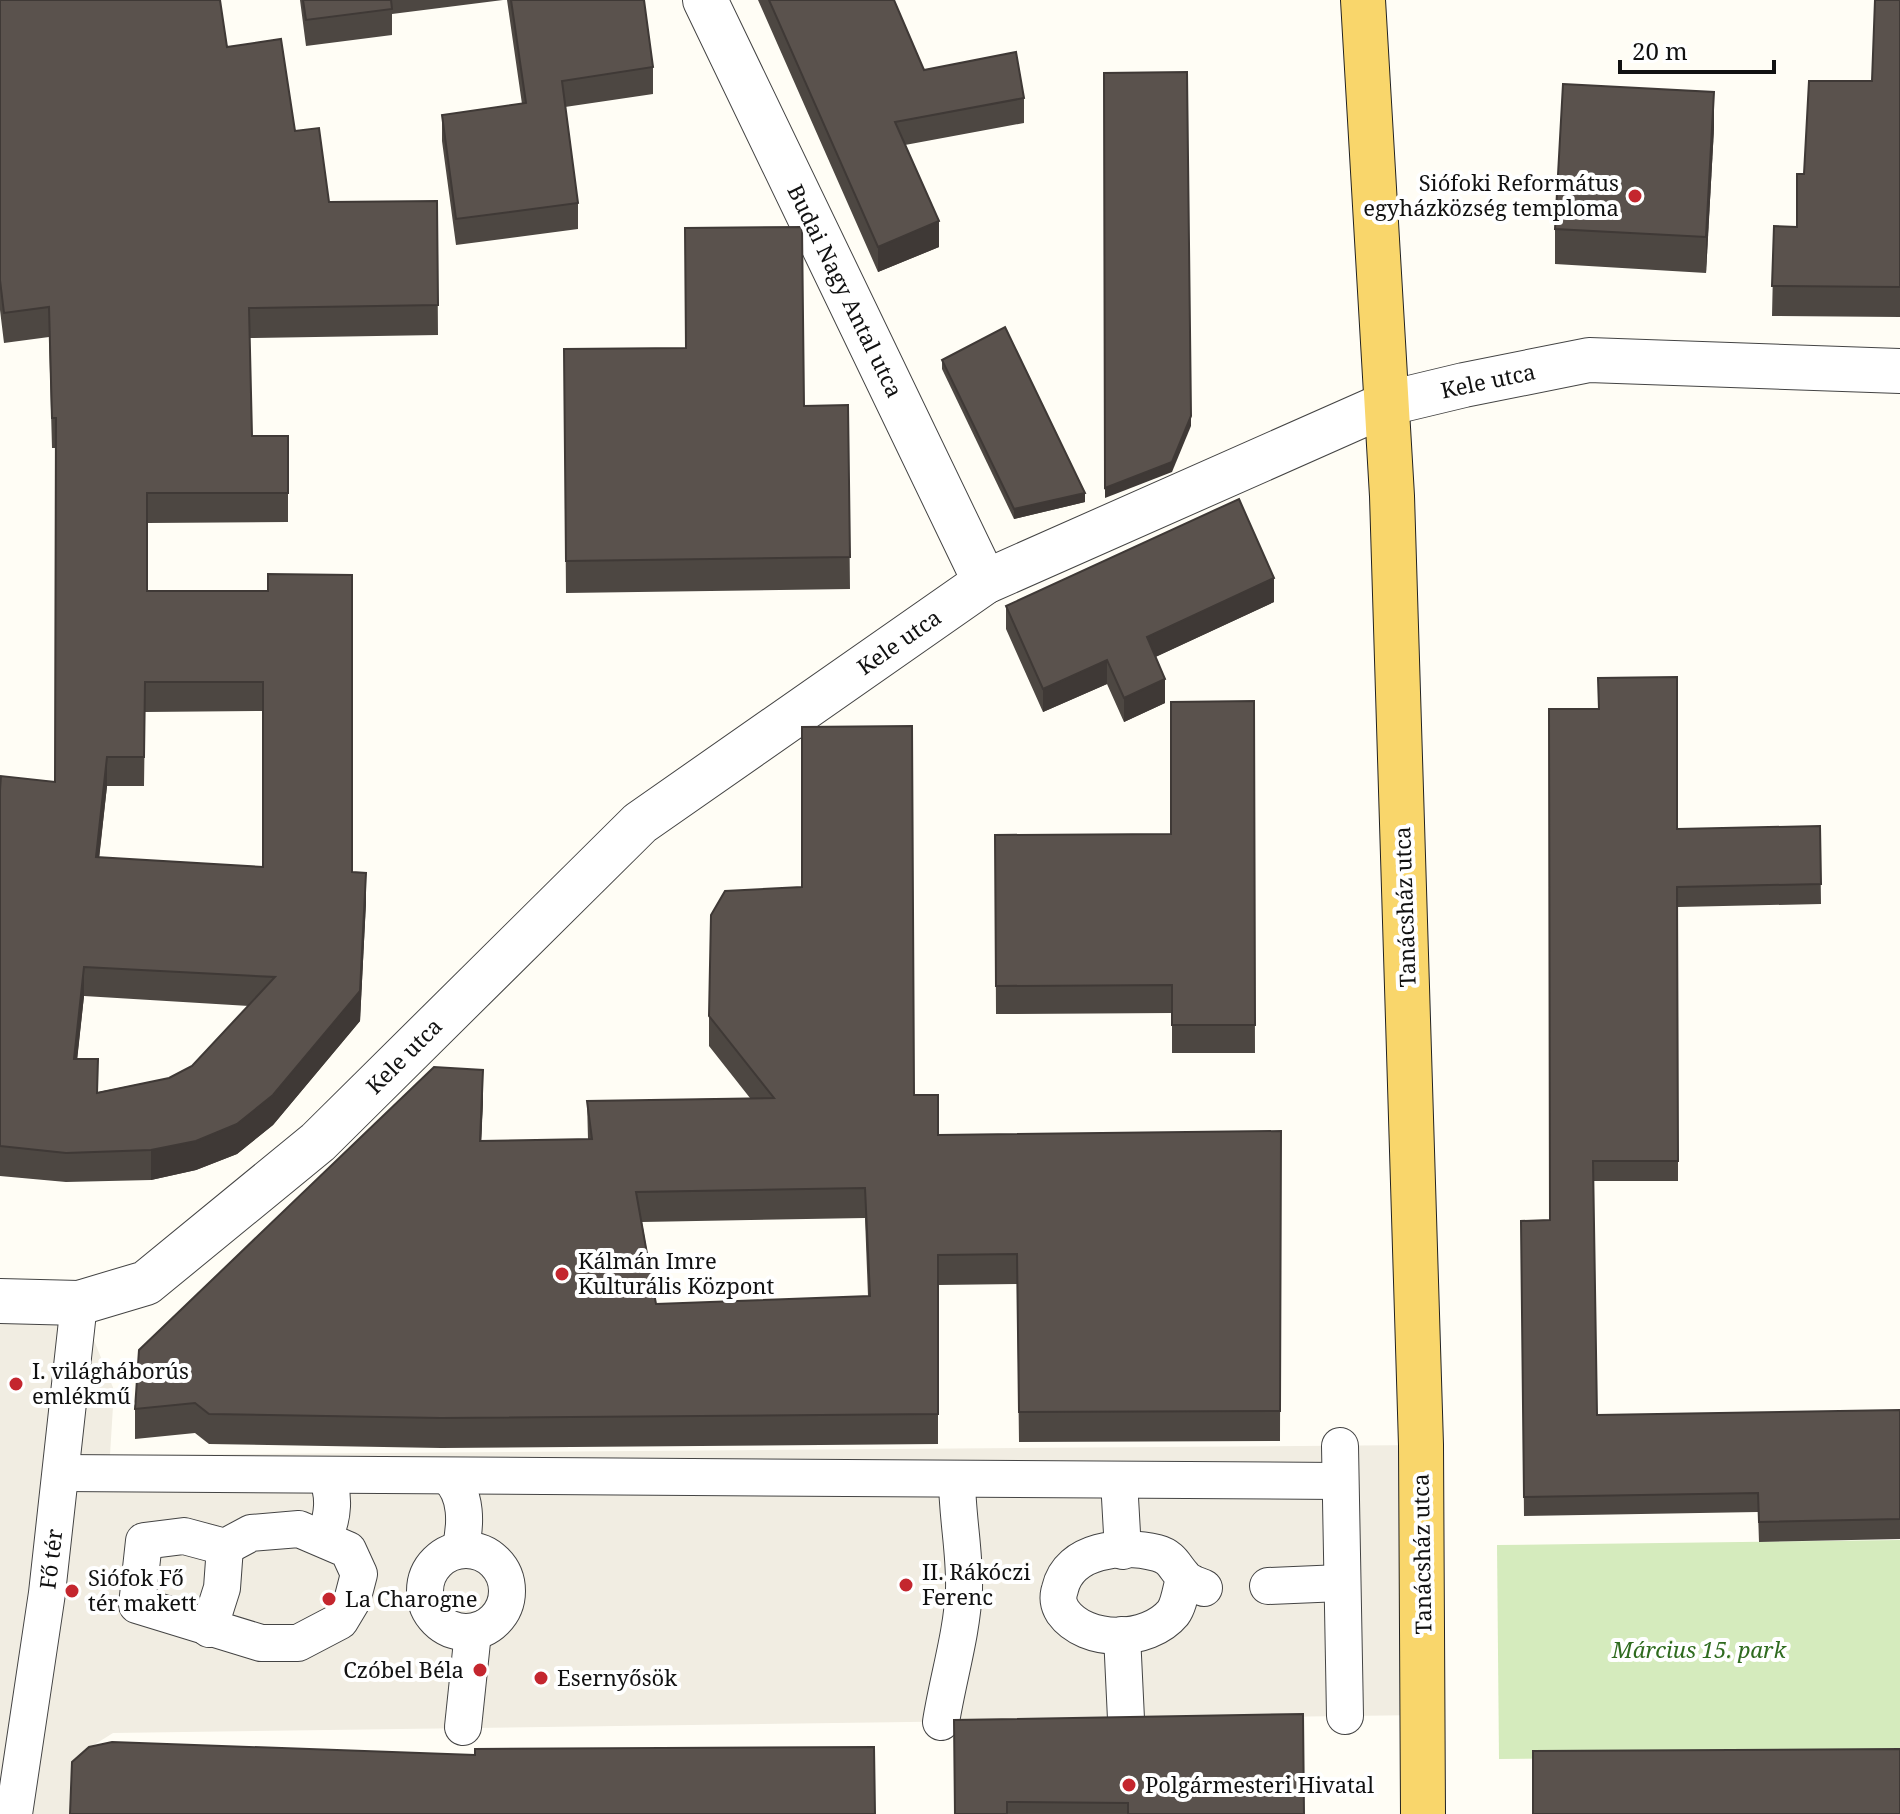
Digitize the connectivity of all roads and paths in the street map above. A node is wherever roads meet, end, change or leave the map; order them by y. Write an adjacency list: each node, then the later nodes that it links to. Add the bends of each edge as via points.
1 (705, 0): 5 (street, Budai Nagy Antal utca)
2 (1363, 0): 4 (main road, Tanácsház utca)
3 (1900, 371): 4 (street, Kele utca, via 1589,360)
4 (1389, 403): 5 (street, Kele utca); 29 (main road, Tanácsház utca, via 1421,1445)
5 (985, 582): 7 (street, Kele utca, via 640,823 318,1142 146,1283)
6 (0, 1301): 7 (street, Kele utca)
7 (79, 1303): 9 (street, Fő tér)
8 (1340, 1446): 14 (street)
9 (61, 1473): 10 (street); 28 (street, Fő tér)
10 (325, 1475): 11 (street); 15 (street, via 332,1516)
11 (447, 1476): 12 (street); 17 (street, via 457,1484 463,1509)
12 (957, 1479): 13 (street); 26 (street, via 964,1587)
13 (1119, 1480): 14 (street); 18 (street)
14 (1340, 1481): 19 (street)
15 (324, 1538): 16 (street, via 299,1529 275,1530 251,1533); 21 (street, via 348,1550 359,1574 340,1621 298,1643 261,1643)
16 (225, 1547): 21 (street, via 222,1588); 21 (street, via 184,1536 144,1541 137,1605)
17 (460, 1550): 22 (street, via 489,1556 507,1586 497,1618); 22 (street, via 436,1563 426,1582 426,1600 446,1627)
18 (1123, 1551): 23 (street, via 1094,1553 1073,1562 1057,1599 1082,1628); 23 (street, via 1157,1553 1175,1562 1194,1583 1175,1612 1159,1624)
19 (1341, 1583): 20 (street); 24 (street)
20 (1268, 1586)
21 (209, 1629)
22 (473, 1632): 27 (street)
23 (1122, 1635): 25 (street)
24 (1345, 1716)
25 (1126, 1719)
26 (941, 1722)
27 (463, 1727)
28 (14, 1814)
29 (1423, 1814)

